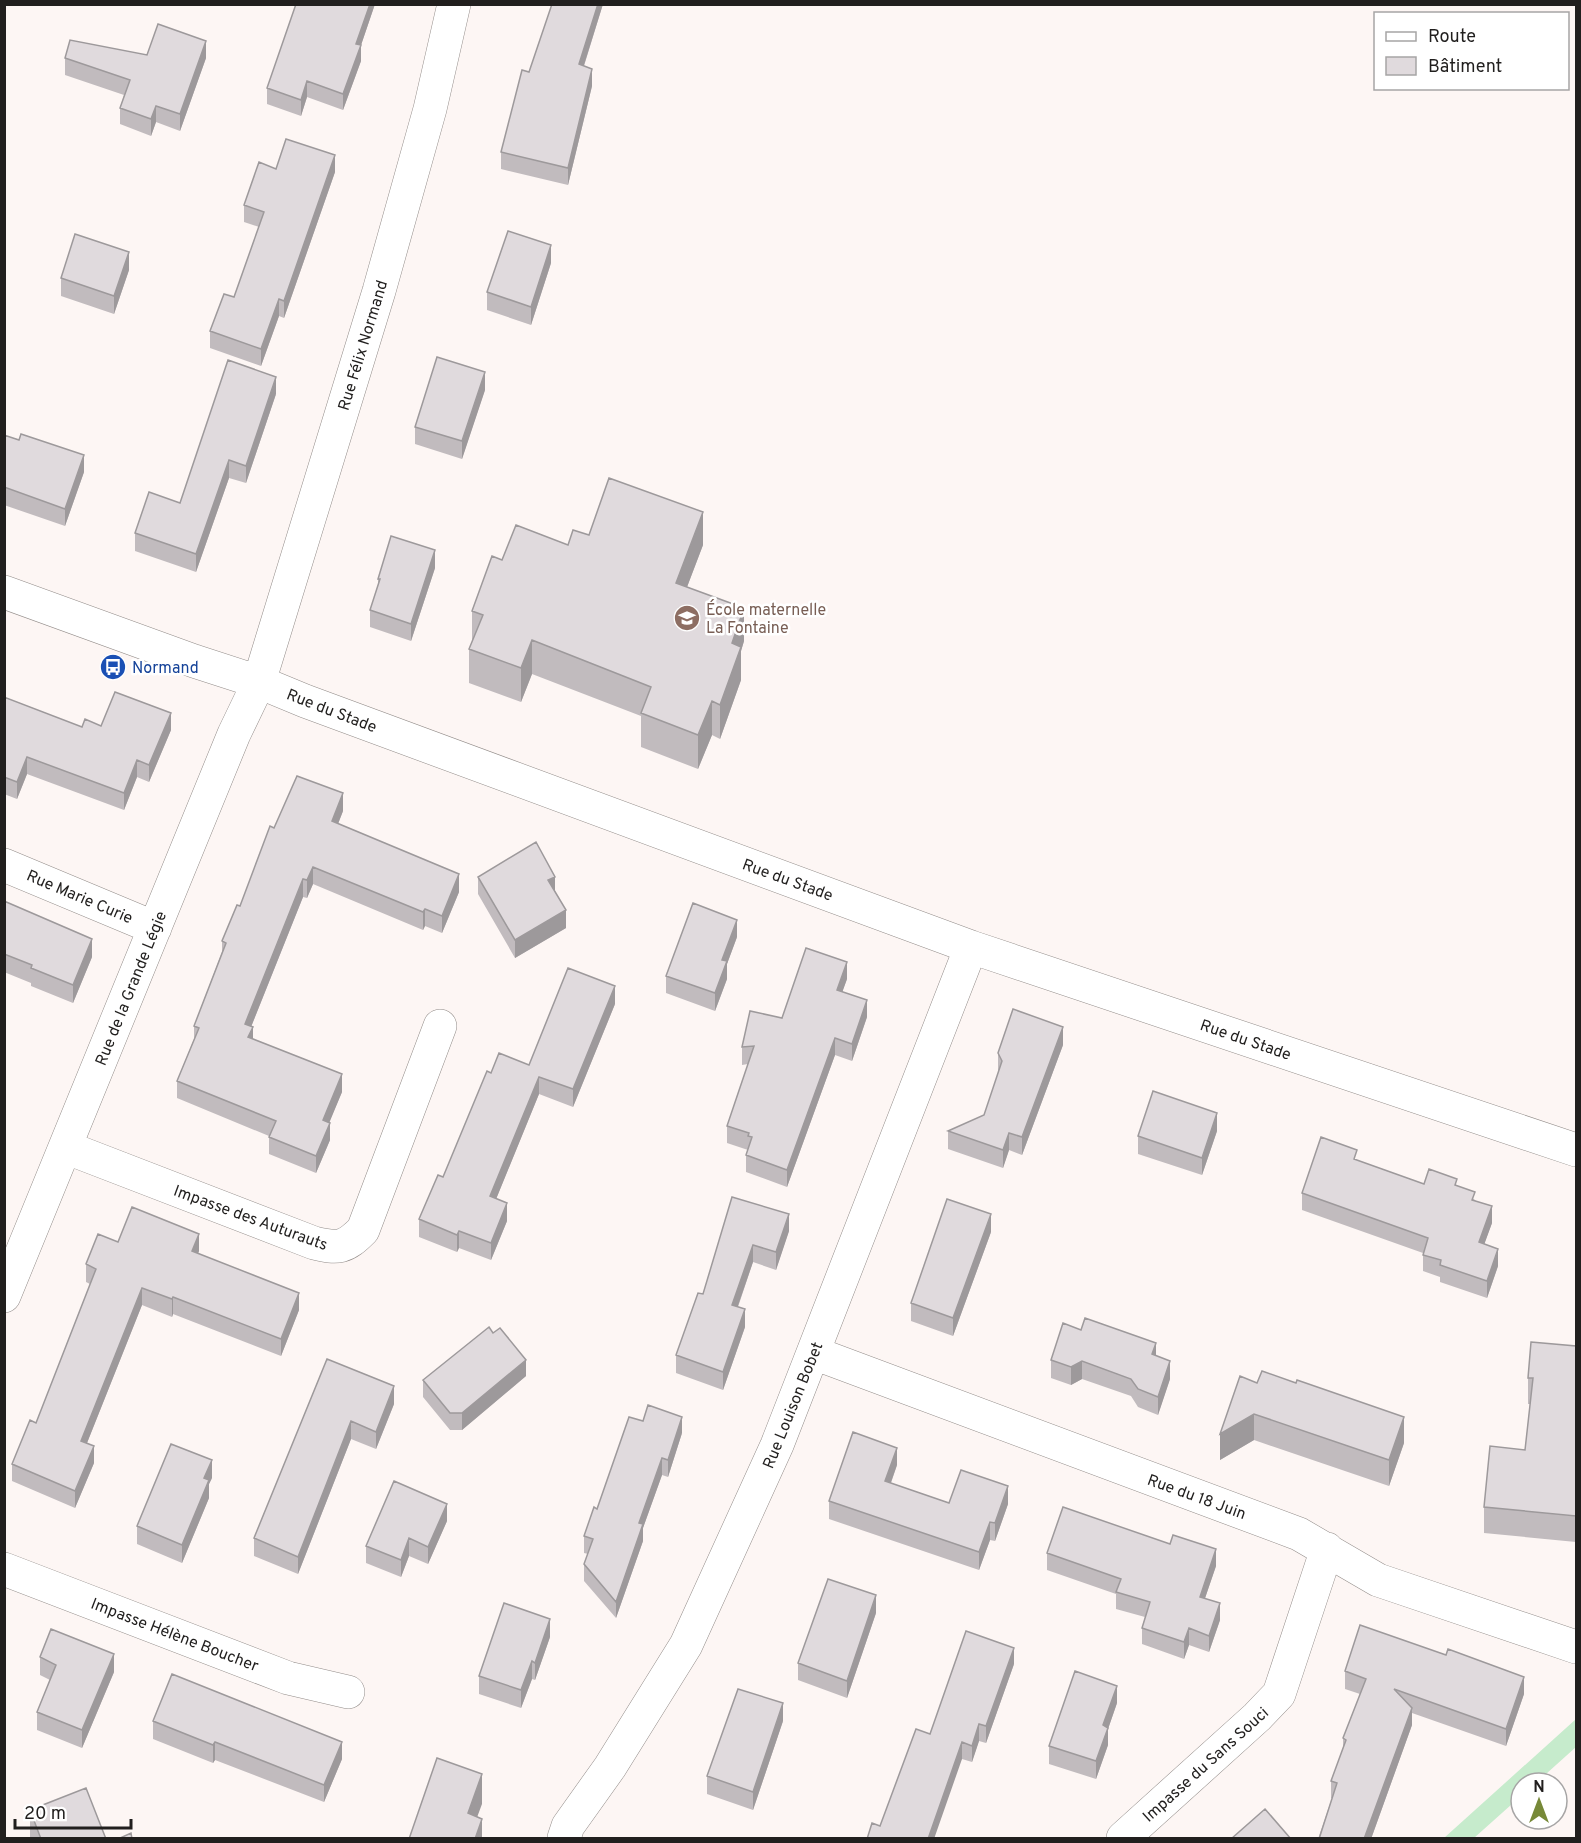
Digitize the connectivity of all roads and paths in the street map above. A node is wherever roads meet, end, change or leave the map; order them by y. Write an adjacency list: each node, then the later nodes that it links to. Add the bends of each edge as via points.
1 (454, 4): 3 (street, Rue Félix Normand, via 430,110 379,291)
2 (4, 592): 3 (street, Rue du Stade)
3 (259, 682): 5 (street, Rue de la Grande Légie); 6 (street, Rue du Stade)
4 (4, 865): 5 (street, Rue Marie Curie)
5 (155, 928): 8 (street, Rue de la Grande Légie)
6 (971, 947): 9 (street, Rue du Stade); 11 (street, Rue Louison Bobet)
7 (440, 1026): 8 (street, Impasse des Auturauts, via 363,1230 351,1242 334,1248)
8 (65, 1147): 10 (street, Rue de la Grande Légie)
9 (1576, 1150)
10 (4, 1296)
11 (814, 1353): 12 (street, Rue du 18 Juin, via 1299,1534); 16 (street, Rue Louison Bobet, via 777,1445 686,1645 568,1826)
12 (1327, 1549): 14 (street, Rue du 18 Juin, via 1378,1580); 17 (street, Impasse du Sans Souci, via 1280,1694)
13 (4, 1569): 15 (street, Impasse Hélène Boucher, via 288,1678)
14 (1576, 1647)
15 (348, 1692)
16 (564, 1839)
17 (1124, 1839)

